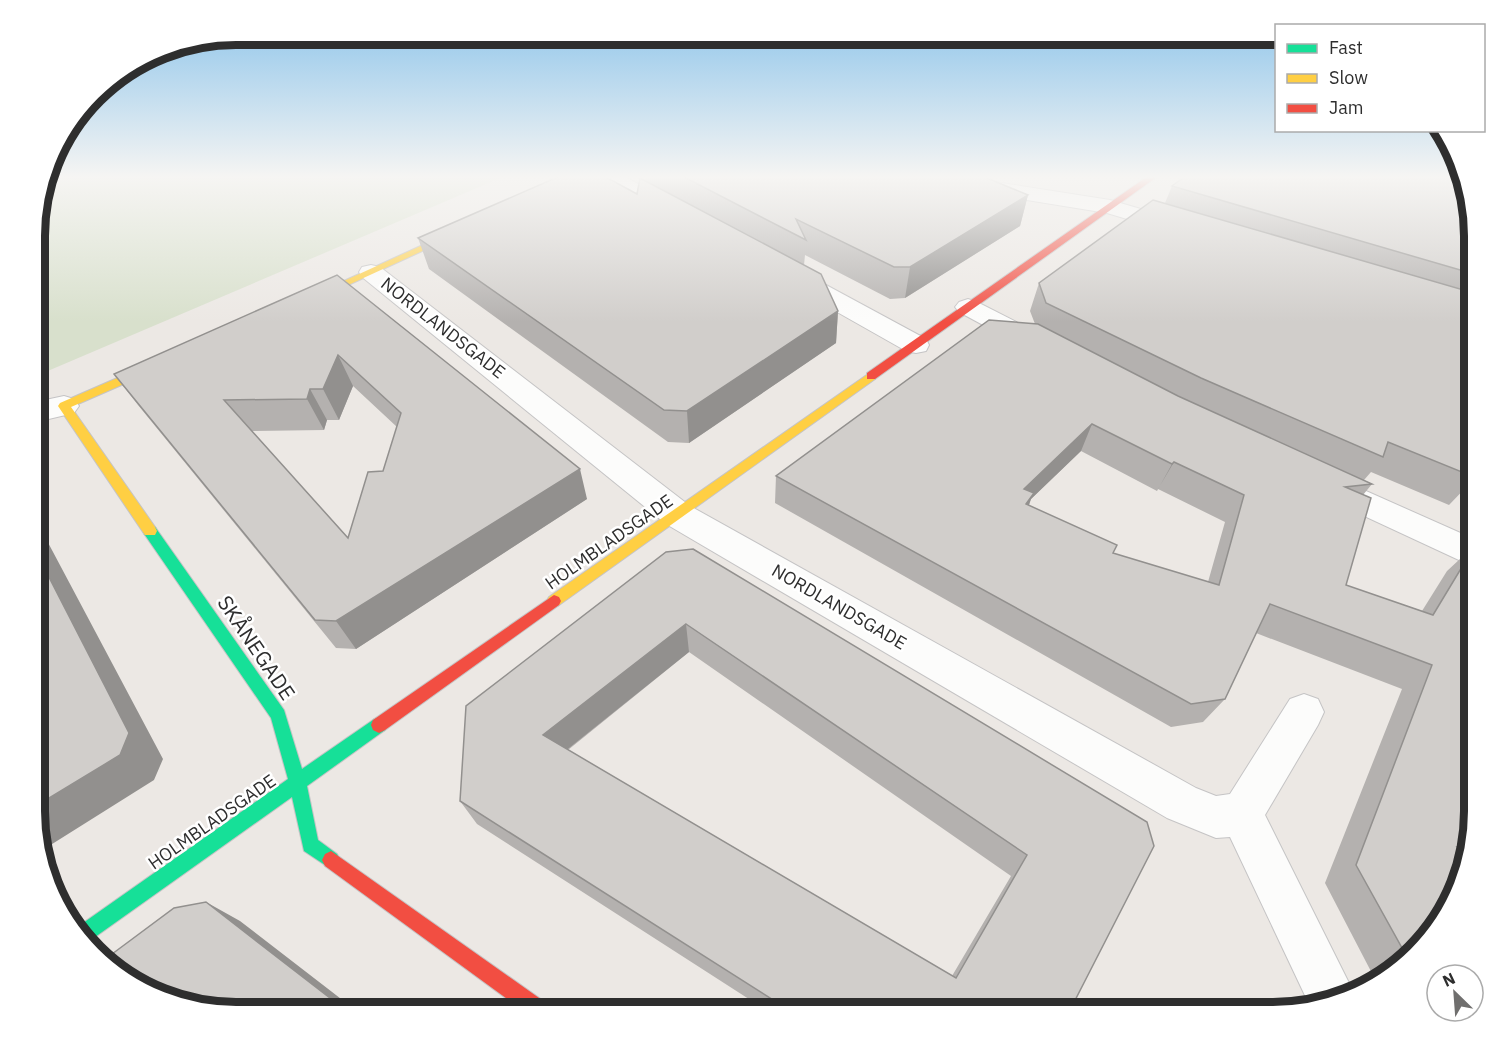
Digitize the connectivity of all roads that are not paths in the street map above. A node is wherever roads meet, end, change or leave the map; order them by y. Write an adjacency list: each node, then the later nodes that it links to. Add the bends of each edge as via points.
1 (474, 225): 6 (street)
2 (1085, 225): 8 (street, HOLMBLADSGADE)
3 (1169, 225): 4 (street)
4 (1196, 233)
5 (771, 265): 9 (street)
6 (371, 272): 7 (street); 14 (street, NORDLANDSGADE)
7 (294, 305)
8 (968, 307): 9 (street, HOLMBLADSGADE); 10 (street)
9 (916, 345): 14 (street, HOLMBLADSGADE)
10 (1054, 352)
11 (173, 358): 12 (street)
12 (50, 409): 17 (street, SKÅNEGADE, via 278,715)
13 (1303, 475): 15 (street)
14 (678, 515): 17 (street, HOLMBLADSGADE); 18 (street, NORDLANDSGADE, via 1182,803 1216,817)
15 (1464, 549)
16 (1304, 712): 18 (street)
17 (298, 784): 19 (street, HOLMBLADSGADE); 21 (street, SKÅNEGADE, via 310,845)
18 (1242, 814): 20 (street)
19 (88, 931)
20 (1329, 993)
21 (528, 1002)

